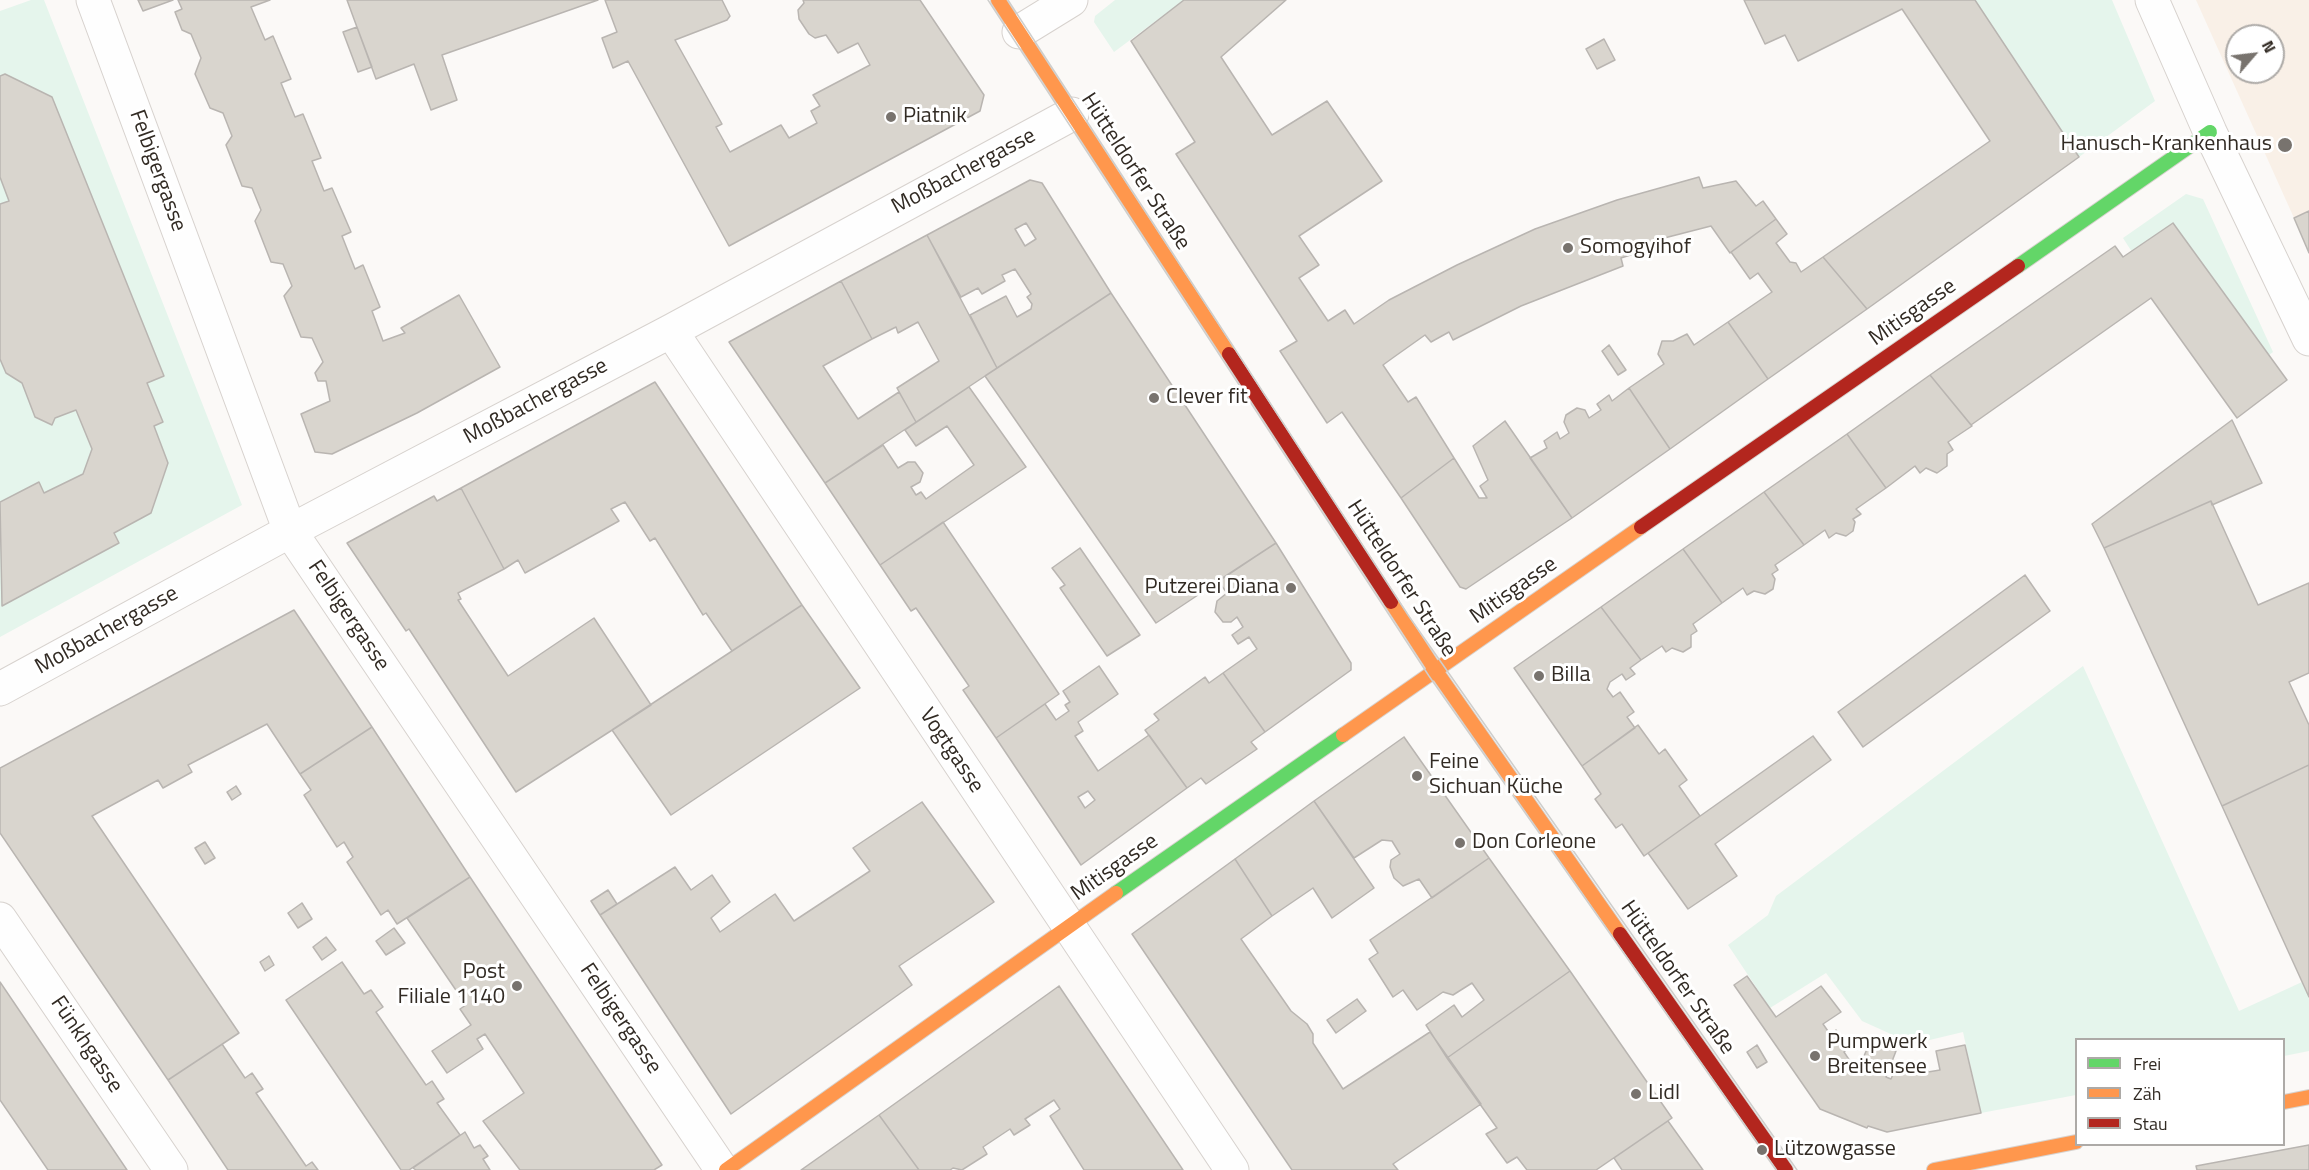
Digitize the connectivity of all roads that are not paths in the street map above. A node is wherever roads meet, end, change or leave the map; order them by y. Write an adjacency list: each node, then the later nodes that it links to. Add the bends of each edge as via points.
1 (93, 0): 10 (street, Felbigergasse)
2 (998, 0): 5 (street, Hütteldorfer Straße)
3 (1071, 0): 5 (street)
4 (2152, 0): 7 (street)
5 (1019, 32): 6 (street, Hütteldorfer Straße)
6 (1072, 114): 8 (street, Moßbachergasse); 11 (street, Hütteldorfer Straße)
7 (2211, 132): 9 (street); 11 (street, Mitisgasse)
8 (671, 331): 10 (street, Moßbachergasse); 14 (street, Vogtgasse)
9 (2309, 339)
10 (290, 531): 12 (street, Moßbachergasse); 19 (street, Felbigergasse)
11 (1436, 671): 14 (street, Mitisgasse); 21 (street, Hütteldorfer Straße)
12 (0, 689)
13 (0, 920): 18 (street, Fünkhgasse)
14 (1068, 926): 19 (street, Mitisgasse); 20 (street, Vogtgasse)
15 (2309, 1097): 16 (street)
16 (2285, 1102)
17 (2075, 1142): 22 (street)
18 (171, 1170)
19 (724, 1170)
20 (1232, 1170)
21 (1786, 1170)
22 (1934, 1170)

